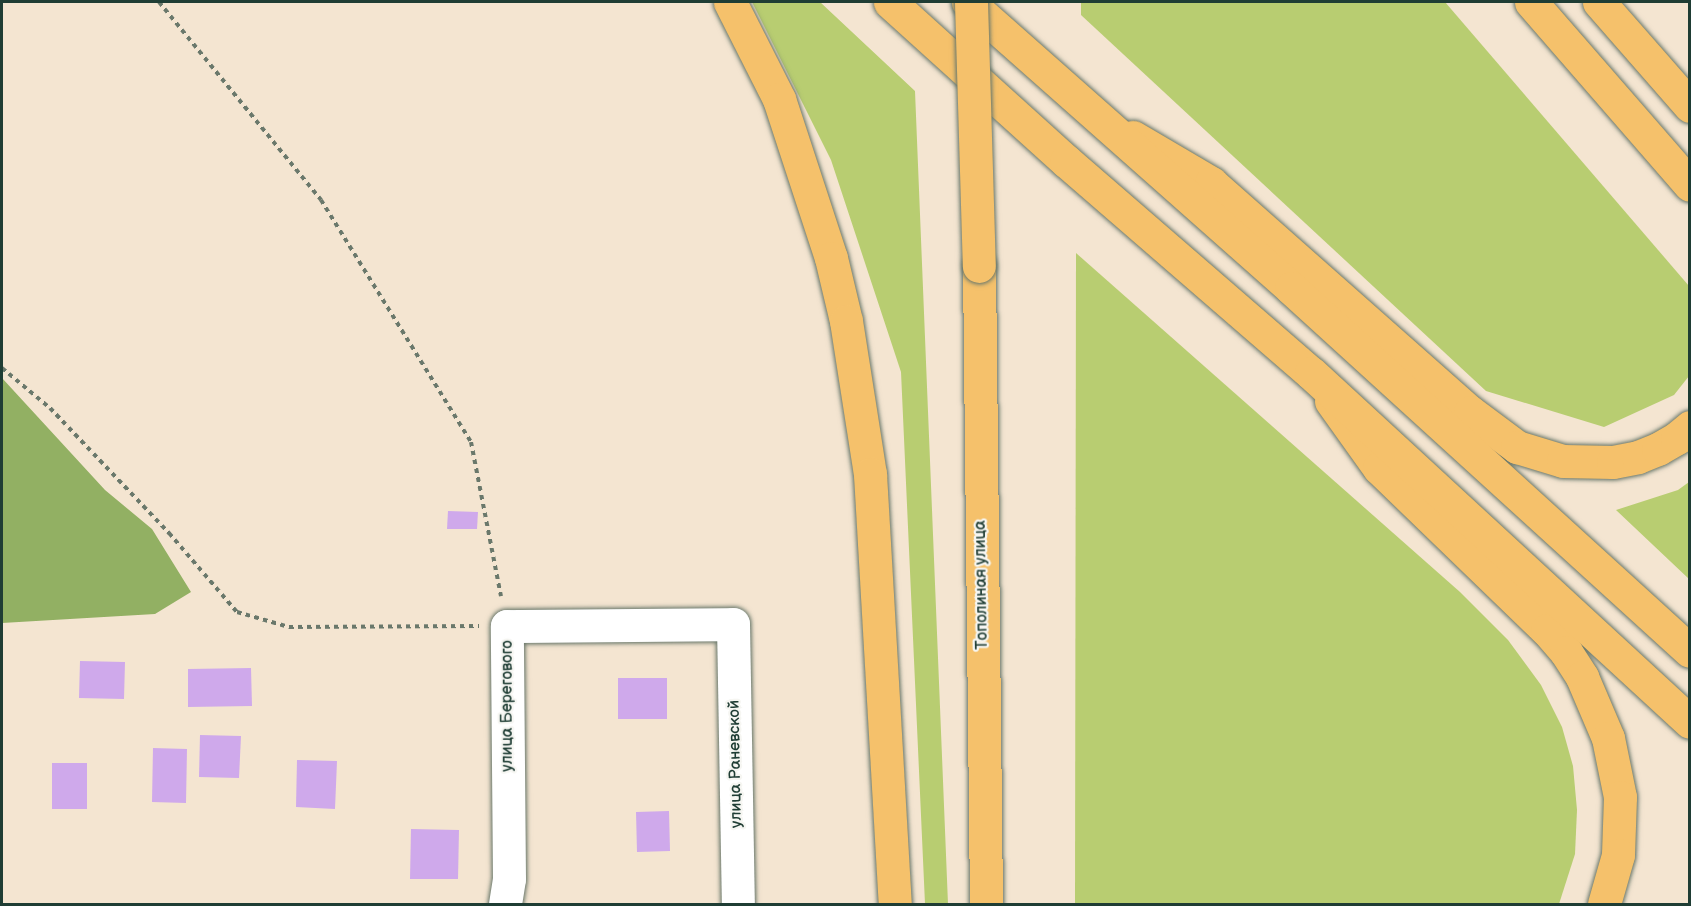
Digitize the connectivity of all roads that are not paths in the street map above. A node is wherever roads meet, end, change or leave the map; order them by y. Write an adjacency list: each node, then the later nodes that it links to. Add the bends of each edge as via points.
1 (730, 2): 16 (main road, via 779,99 831,258 846,321 870,474)
2 (890, 2): 9 (main road)
3 (969, 2): 7 (main road); 17 (main road, Тополиная улица, bridge, via 978,266)
4 (1531, 2): 8 (main road)
5 (1599, 2): 6 (main road)
6 (1689, 106)
7 (1095, 115): 10 (main road, via 1211,183 1470,412 1517,447 1563,461 1613,462 1658,449); 12 (main road)
8 (1689, 185)
9 (1311, 373): 13 (main road); 18 (main road, via 1379,468 1547,630 1582,677 1608,738 1620,797 1618,855)
10 (1689, 427)
11 (733, 624): 14 (street, улица Берегового, via 507,626 509,879); 15 (street, улица Раневской)
12 (1689, 651)
13 (1689, 722)
14 (505, 904)
15 (738, 904)
16 (895, 904)
17 (986, 904)
18 (1604, 904)

